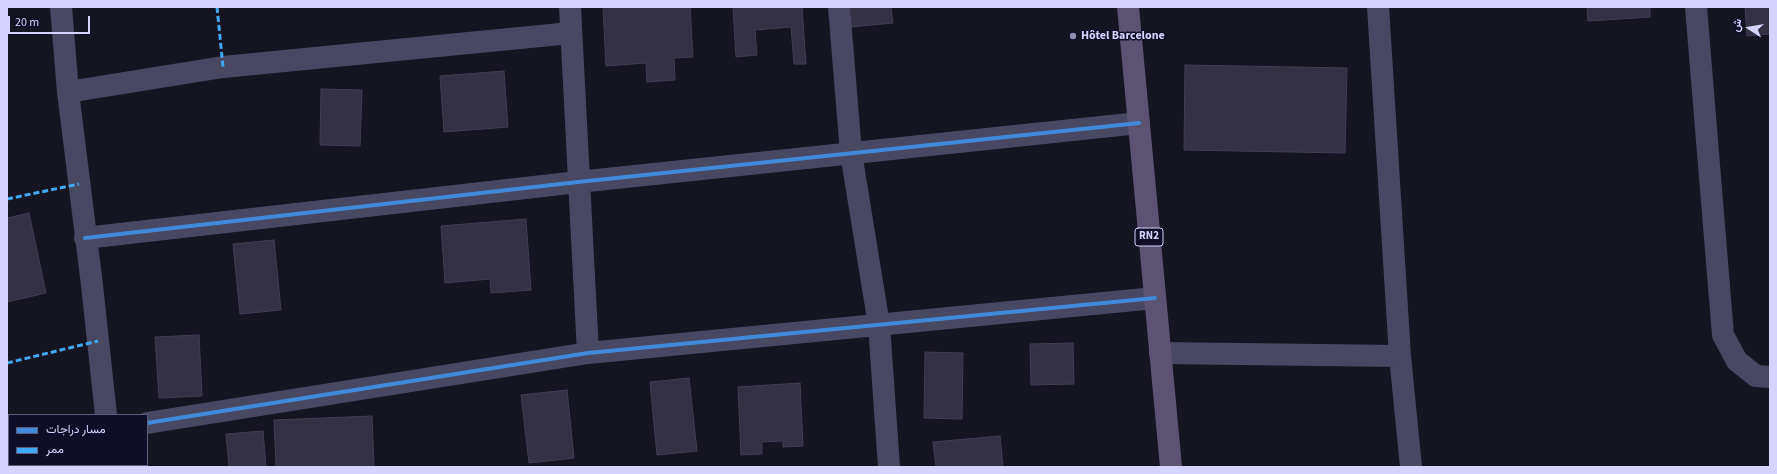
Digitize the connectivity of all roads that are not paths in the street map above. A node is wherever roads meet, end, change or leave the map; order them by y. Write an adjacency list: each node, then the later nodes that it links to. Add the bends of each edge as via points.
1 (61, 7): 8 (street)
2 (570, 7): 7 (street)
3 (839, 7): 10 (street)
4 (1128, 7): 9 (main road, RN2)
5 (1378, 7): 17 (street)
6 (1696, 7): 18 (street, via 1722,335 1737,361 1756,376)
7 (571, 32): 8 (street, via 223,67); 11 (street)
8 (68, 92): 12 (street)
9 (1139, 122): 10 (street); 13 (main road, RN2)
10 (851, 153): 11 (street); 14 (street)
11 (578, 182): 12 (street); 15 (street)
12 (85, 238): 19 (street)
13 (1155, 298): 14 (street); 16 (main road, RN2)
14 (879, 325): 15 (street); 21 (street)
15 (588, 353): 20 (street)
16 (1160, 353): 17 (street); 22 (main road, RN2)
17 (1400, 356): 23 (street)
18 (1770, 377)
19 (106, 414)
20 (148, 423)
21 (888, 467)
22 (1171, 467)
23 (1411, 467)

